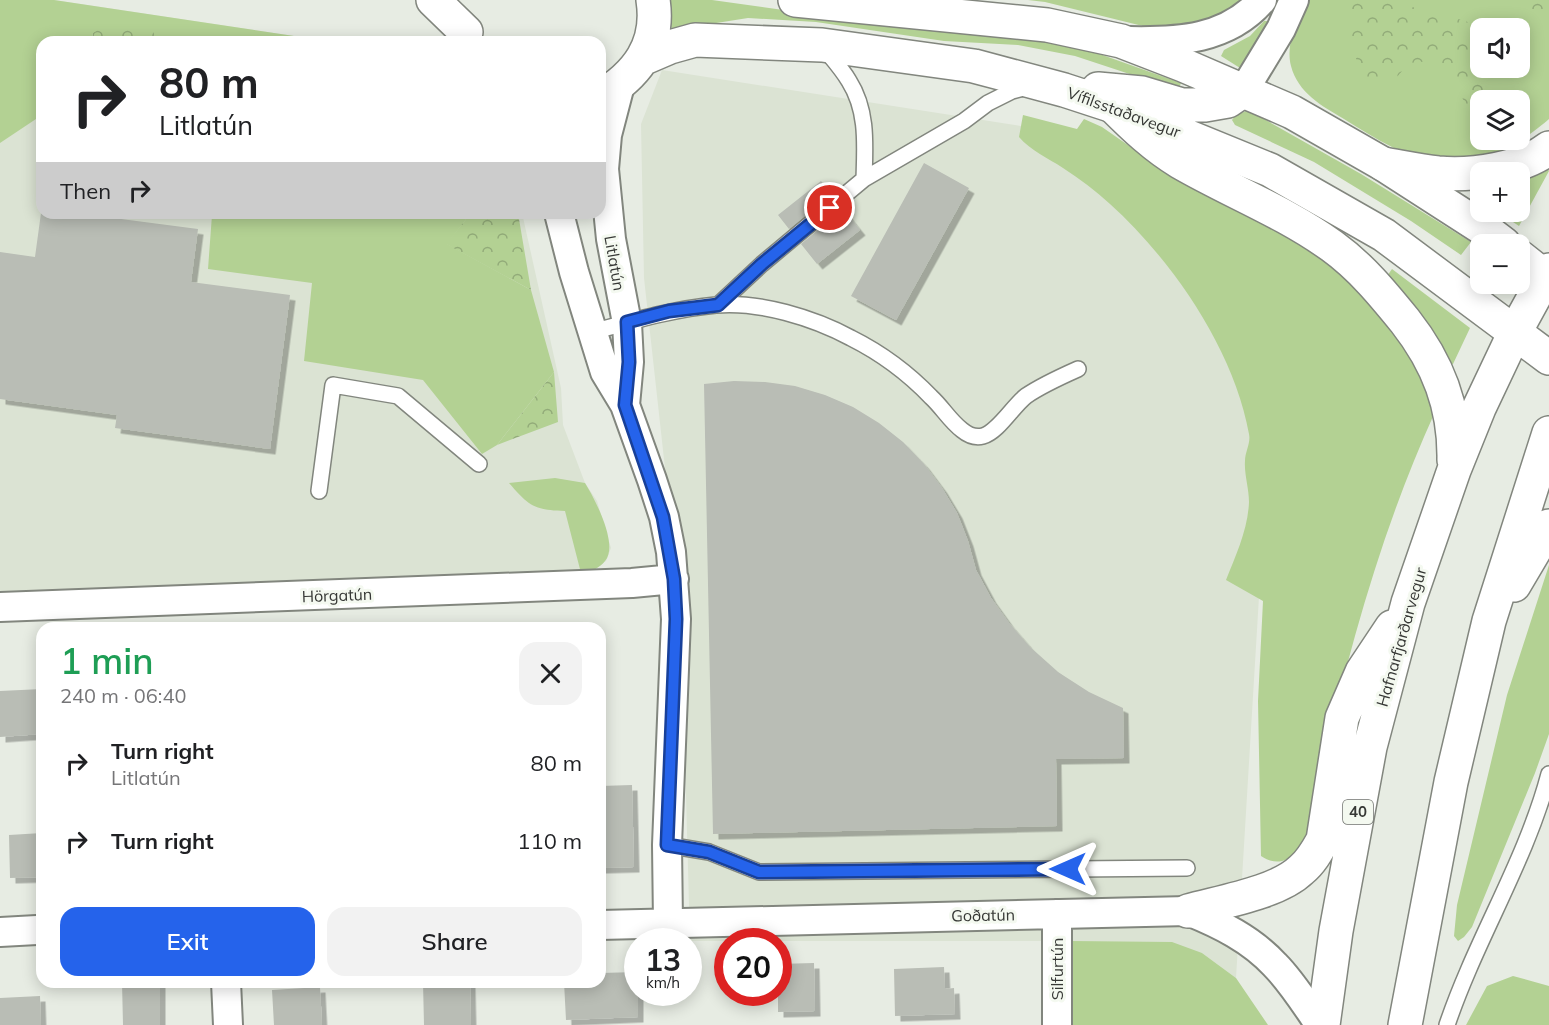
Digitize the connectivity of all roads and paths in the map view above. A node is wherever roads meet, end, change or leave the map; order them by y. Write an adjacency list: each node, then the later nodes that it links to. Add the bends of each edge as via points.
1 (433, 0): 7 (main road)
2 (465, 0): 8 (main road)
3 (653, 0): 11 (main road, Vífilsstaðavegur, via 652,36)
4 (795, 0): 9 (main road, via 1047,25)
5 (1262, 0): 9 (street, via 1237,23 1197,38)
6 (1294, 0): 13 (street)
7 (466, 36)
8 (467, 36)
9 (1121, 41): 13 (main road)
10 (822, 45): 11 (main road, Vífilsstaðavegur, via 695,40); 12 (main road, Vífilsstaðavegur, via 974,66); 19 (lane, via 849,81 863,114)
11 (642, 59): 14 (main road, Vífilsstaðavegur)
12 (1053, 87): 13 (main road, via 1142,93 1182,105 1228,101); 15 (main road, Vífilsstaðavegur); 19 (lane, via 1012,91)
13 (1244, 90): 18 (main road, via 1292,112)
14 (610, 91): 16 (street, Litlatún)
15 (1113, 106): 28 (main road, Vífilsstaðavegur, via 1270,170 1384,235); 34 (main road, via 1143,136 1179,161 1281,214 1359,267 1413,331 1444,388 1455,440)
16 (606, 146)
17 (1549, 148): 18 (main road, via 1513,164 1472,173 1438,173)
18 (1383, 164): 22 (main road)
19 (864, 179): 25 (lane)
20 (606, 192): 26 (street, Litlatún, via 610,239)
21 (561, 219): 27 (street, Litlatún)
22 (1491, 234)
23 (1530, 264): 24 (main road)
24 (1548, 276): 28 (main road, Hafnarfjarðarvegur / 40)
25 (718, 305): 26 (lane, via 669,311); 30 (lane, via 787,313 850,337 894,363 973,436 984,436 1024,397)
26 (627, 322): 27 (lane); 31 (street, Litlatún)
27 (592, 332): 31 (street, Litlatún, via 605,372)
28 (1515, 332): 29 (main road, Vífilsstaðavegur); 34 (main road, Hafnarfjarðarvegur / 40)
29 (1549, 358)
30 (1078, 369)
31 (625, 405): 37 (street, Litlatún, via 663,517)
32 (1549, 433): 40 (main road)
33 (479, 464): 35 (lane, via 398,396 333,385)
34 (1454, 470): 38 (main road, Hafnarfjarðarvegur / 40)
35 (319, 491)
36 (1549, 526): 40 (main road)
37 (674, 579): 39 (street, Hörgatún); 43 (street, Litlatún, via 676,619)
38 (1408, 603): 45 (main road, via 1362,672 1342,718 1323,840 1314,856 1301,870 1274,887); 54 (main road, Hafnarfjarðarvegur / 40, via 1370,747)
39 (0, 608)
40 (1489, 621): 55 (main road, via 1451,782)
41 (1549, 774): 42 (lane)
42 (1544, 813): 56 (lane, via 1481,939)
43 (667, 845): 44 (lane, via 709,852 759,872); 47 (street, Litlatún)
44 (1187, 868)
45 (1188, 911): 46 (street, Goðatún); 54 (street, Goðatún, via 1219,924 1256,947)
46 (1057, 914): 47 (street, Goðatún); 53 (street, Silfurtún)
47 (668, 923): 48 (street, Goðatún)
48 (606, 925)
49 (36, 930): 50 (street)
50 (0, 932)
51 (226, 988): 52 (street)
52 (228, 1025)
53 (1057, 1025)
54 (1322, 1025)
55 (1406, 1025)
56 (1447, 1025)

